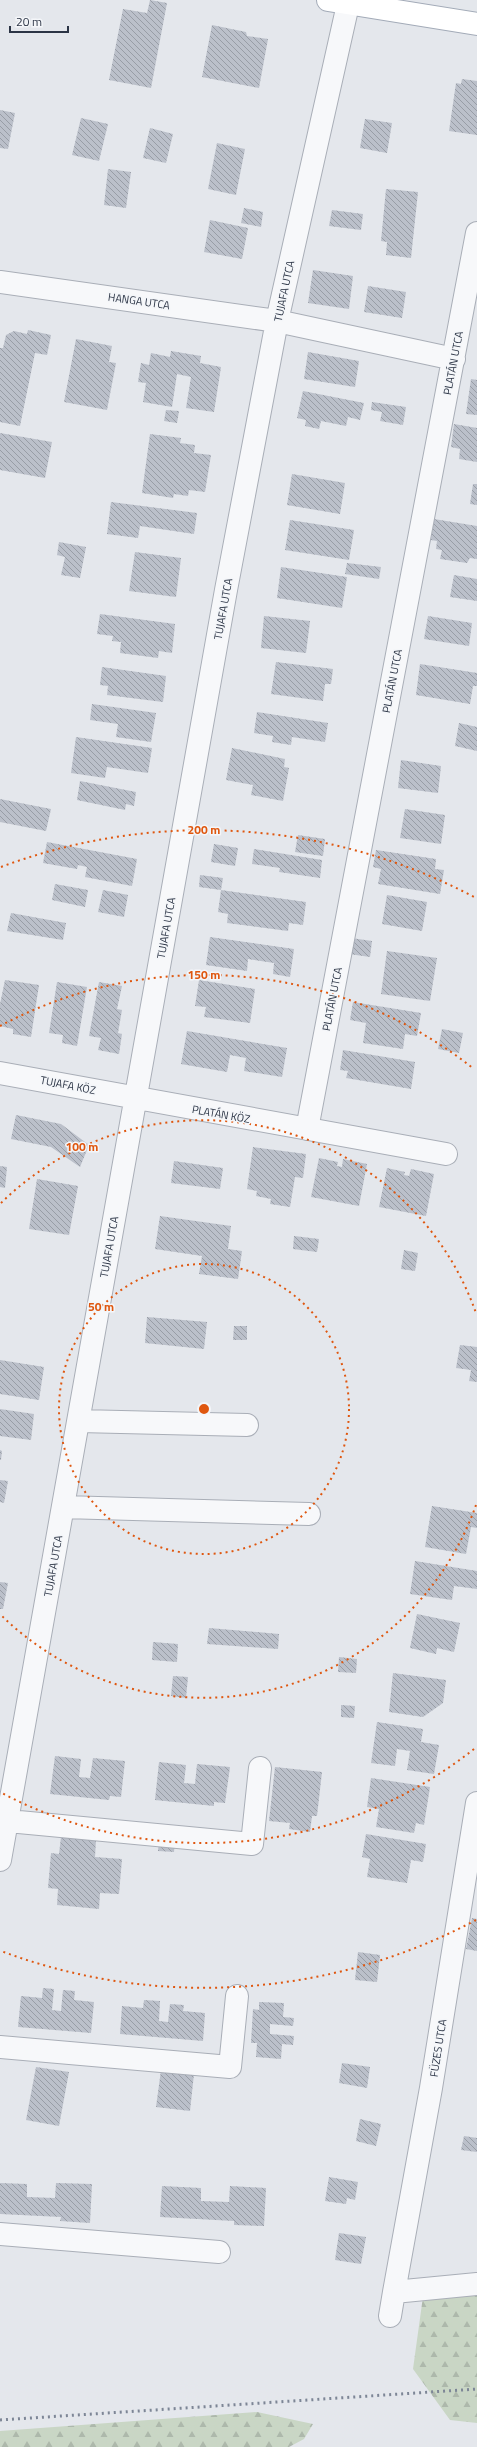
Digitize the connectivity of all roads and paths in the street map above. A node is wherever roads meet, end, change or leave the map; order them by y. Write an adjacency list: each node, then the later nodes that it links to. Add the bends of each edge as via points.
1 (342, 1): 2 (main road); 5 (street, TUJAFA UTCA)
2 (477, 24)
3 (477, 233): 6 (street, PLATÁN UTCA)
4 (0, 282): 5 (street, HANGA UTCA)
5 (277, 321): 6 (street, HANGA UTCA); 8 (street, TUJAFA UTCA)
6 (454, 359): 9 (street, PLATÁN UTCA)
7 (0, 1072): 8 (street, TUJAFA KÖZ)
8 (135, 1098): 9 (street, PLATÁN KÖZ); 11 (street, TUJAFA UTCA)
9 (307, 1129): 10 (street, PLATÁN KÖZ)
10 (446, 1154)
11 (79, 1421): 12 (street); 13 (street, TUJAFA UTCA)
12 (246, 1425)
13 (64, 1508): 14 (street); 17 (street, TUJAFA UTCA)
14 (309, 1514)
15 (260, 1768): 17 (street, via 252,1844)
16 (477, 1803): 24 (street, FÜZES UTCA, via 431,2088)
17 (8, 1821): 18 (street, TUJAFA UTCA)
18 (0, 1860)
19 (237, 1996): 20 (street, via 230,2067)
20 (0, 2047)
21 (0, 2234): 22 (street)
22 (220, 2252)
23 (477, 2284): 24 (street)
24 (394, 2292): 25 (street, FÜZES UTCA)
25 (390, 2316)

